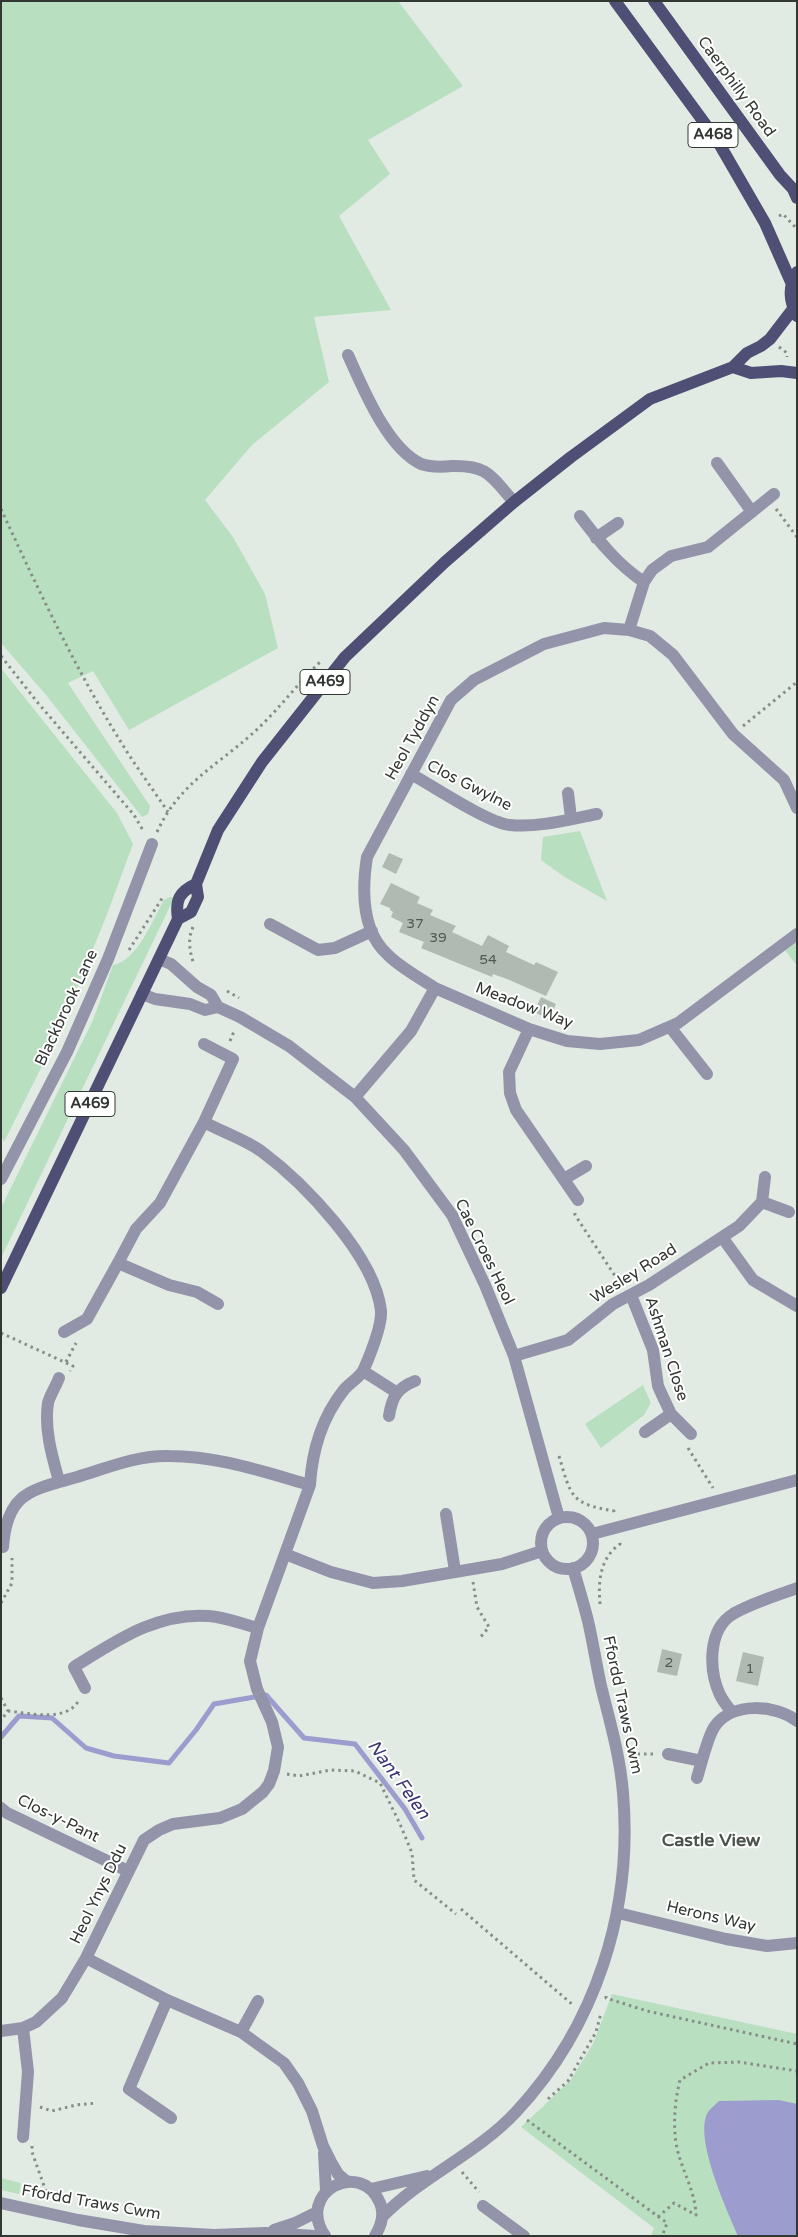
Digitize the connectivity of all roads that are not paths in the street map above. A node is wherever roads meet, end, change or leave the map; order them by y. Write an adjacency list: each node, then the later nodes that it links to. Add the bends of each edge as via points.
1 (615, 1): 4 (main road, A468, via 716,140)
2 (654, 1): 3 (main road, Caerphilly Road / A468, via 780,175)
3 (796, 192)
4 (794, 277): 5 (main road, via 790,300)
5 (795, 312): 7 (main road, A469, via 770,339 747,353)
6 (348, 355): 11 (street, via 365,394 396,444 408,456 424,465 477,467 489,474)
7 (733, 367): 8 (main road, via 752,373); 11 (main road, A469, via 650,400)
8 (797, 373)
9 (717, 463): 12 (street)
10 (771, 497): 12 (street)
11 (514, 502): 27 (main road, A469, via 345,657 262,762 218,830 196,884 184,889 176,905 178,919)
12 (752, 512): 16 (street, via 708,547 671,556 652,570)
13 (580, 516): 15 (street)
14 (618, 523): 15 (street)
15 (596, 538): 16 (street, via 627,572)
16 (644, 582): 17 (street)
17 (629, 630): 18 (street, Heol Tyddyn, via 604,628 544,644 474,680 451,700); 20 (street, Heol Tyddyn, via 650,636 673,655 733,734 784,780)
18 (411, 774): 22 (street, Clos Gwylne, via 508,825 523,826); 25 (street, Heol Tyddyn, via 367,857 362,885)
19 (568, 793): 22 (street)
20 (797, 808)
21 (598, 814): 22 (street, Clos Gwylne)
22 (571, 818)
23 (152, 844): 39 (street, Blackbrook Lane, via 108,959 67,1052)
24 (270, 924): 25 (street, via 318,950 335,948)
25 (372, 931): 28 (street, Heol Tyddyn, via 387,955)
26 (797, 934): 31 (street, Meadow Way)
27 (159, 959): 29 (main road, A469); 30 (street, Cae Croes Heol, via 171,964 211,995)
28 (435, 988): 32 (street, Meadow Way); 35 (street, via 411,1031)
29 (142, 994): 30 (street, Cae Croes Heol, via 204,1010); 46 (main road, A469)
30 (218, 1007): 35 (street, Cae Croes Heol, via 289,1046)
31 (670, 1027): 32 (street, Meadow Way, via 638,1040 600,1044 567,1042); 34 (street)
32 (529, 1029): 40 (street, via 509,1072 510,1092 516,1110)
33 (204, 1044): 36 (street, via 233,1059)
34 (707, 1074)
35 (355, 1097): 51 (street, Cae Croes Heol, via 404,1150 452,1215)
36 (204, 1122): 45 (street, via 160,1203 136,1229); 52 (street, via 260,1150 306,1191 352,1243 373,1281 381,1312)
37 (586, 1166): 40 (street)
38 (765, 1177): 42 (street)
39 (1, 1179)
40 (564, 1180): 41 (street)
41 (578, 1200)
42 (762, 1202): 43 (street); 44 (street, Wesley Road, via 739,1226)
43 (789, 1212)
44 (722, 1237): 47 (street, Wesley Road); 49 (street, via 753,1280)
45 (118, 1263): 48 (street, via 169,1285 197,1292); 50 (street, via 86,1319)
46 (1, 1288)
47 (629, 1296): 51 (street, Wesley Road, via 613,1304 568,1340); 56 (street, Ashman Close, via 653,1350 658,1386)
48 (218, 1304)
49 (797, 1306)
50 (64, 1332)
51 (514, 1356): 64 (street, Cae Croes Heol)
52 (363, 1372): 55 (street); 62 (street, Heol Ynys Ddu, via 344,1390 324,1420)
53 (59, 1378): 61 (street, via 48,1402 47,1420)
54 (415, 1381): 55 (street)
55 (396, 1392): 57 (street, via 391,1401)
56 (671, 1414): 58 (street, Ashman Close); 59 (street, Ashman Close)
57 (390, 1416)
58 (645, 1432)
59 (691, 1434)
60 (797, 1480): 65 (street)
61 (58, 1481): 62 (street, via 133,1460 169,1456 231,1463); 66 (street, via 36,1488 22,1497 10,1514)
62 (310, 1485): 68 (street, Heol Ynys Ddu)
63 (446, 1514): 70 (street)
64 (559, 1518): 65 (street, via 582,1521); 67 (street, via 542,1534)
65 (592, 1534): 69 (street, via 589,1558)
66 (3, 1546)
67 (542, 1551): 69 (street, via 559,1568); 70 (street, via 502,1564)
68 (285, 1554): 70 (street, via 331,1572 373,1583); 72 (street, Heol Ynys Ddu)
69 (573, 1568): 81 (street, Ffordd Traws Cwm, via 590,1628 620,1765 625,1824 624,1874)
70 (454, 1571)
71 (797, 1588): 74 (street, via 732,1614 720,1625 712,1645 713,1666 720,1694)
72 (258, 1628): 73 (street, via 211,1616 160,1620 114,1642 74,1667); 80 (street, Heol Ynys Ddu, via 250,1661 278,1747 274,1771 263,1792 242,1809 220,1818 173,1824 158,1830 144,1840)
73 (85, 1688)
74 (731, 1711): 75 (street, via 759,1708 789,1715); 77 (street, via 714,1726)
75 (797, 1721)
76 (664, 1754): 77 (street)
77 (702, 1761): 78 (street)
78 (697, 1778)
79 (1, 1808): 80 (street, Clos-y-Pant)
80 (128, 1871): 83 (street, Heol Ynys Ddu)
81 (618, 1913): 82 (street, Herons Way, via 767,1946); 92 (street, Ffordd Traws Cwm, via 606,1960 584,2015 559,2059 516,2112 476,2146)
82 (797, 1943)
83 (86, 1958): 84 (street); 86 (street, Heol Ynys Ddu, via 62,1998 36,2022)
84 (167, 2000): 88 (street); 89 (street, via 129,2089)
85 (258, 2001): 88 (street)
86 (23, 2028): 87 (street, Heol Ynys Ddu); 90 (street, via 28,2072)
87 (1, 2031)
88 (241, 2032): 91 (street, via 284,2063 312,2111)
89 (171, 2118)
90 (23, 2137)
91 (323, 2146): 93 (street, via 338,2174); 95 (street)
92 (436, 2173): 94 (street, Ffordd Traws Cwm); 99 (street, Ffordd Traws Cwm)
93 (347, 2182): 94 (street); 95 (street)
94 (371, 2189): 99 (street, via 382,2206)
95 (326, 2192): 98 (street, via 320,2199)
96 (1, 2203): 100 (street, Ffordd Traws Cwm, via 144,2231)
97 (484, 2206): 104 (street)
98 (317, 2212): 100 (street, Ffordd Traws Cwm); 102 (street, via 319,2228)
99 (382, 2217): 103 (street)
100 (264, 2233): 101 (street, Ffordd Traws Cwm)
101 (316, 2236)
102 (325, 2236)
103 (374, 2236)
104 (524, 2236)

